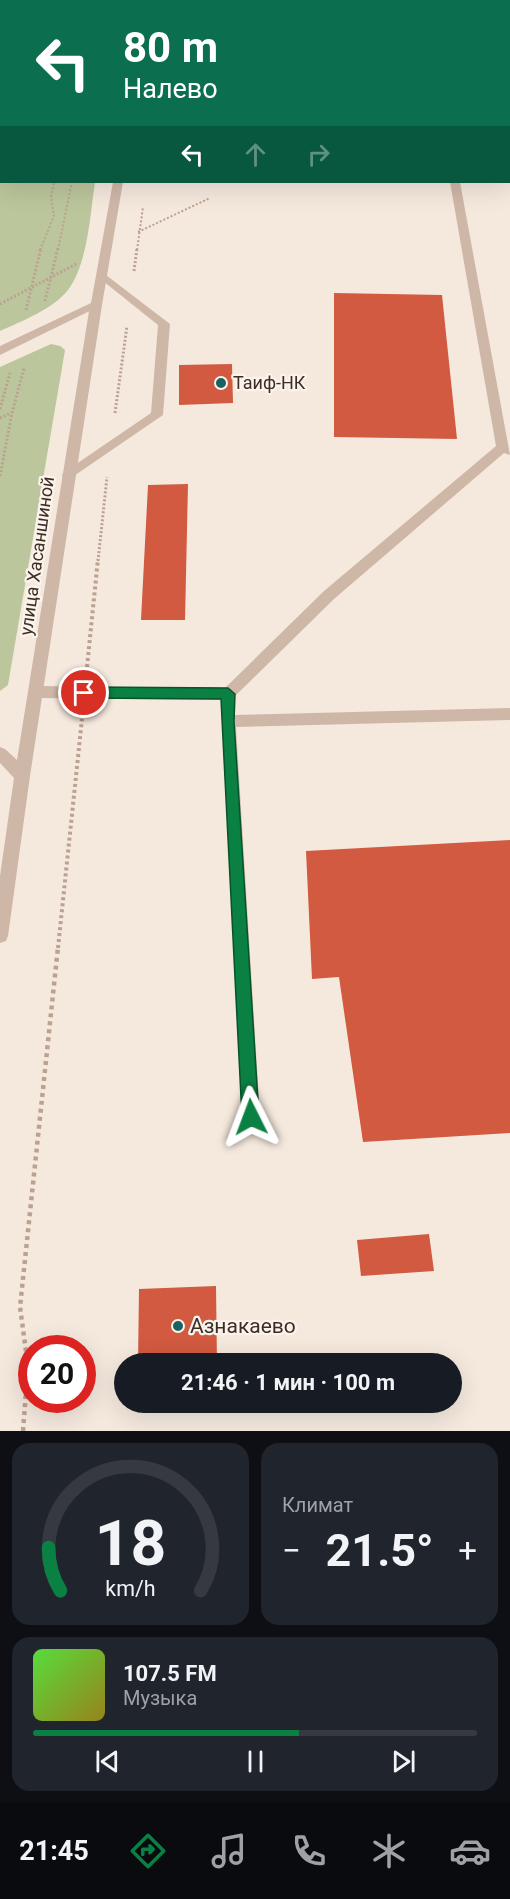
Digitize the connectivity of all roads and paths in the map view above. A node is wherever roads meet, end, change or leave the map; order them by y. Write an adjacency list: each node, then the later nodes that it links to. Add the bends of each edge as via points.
1 (54, 183): 10 (path, via 54,216 40,247)
2 (72, 183): 8 (path)
3 (118, 183): 9 (street, улица Хасаншиной)
4 (455, 183): 20 (street)
5 (210, 198): 6 (path)
6 (133, 234)
7 (87, 258): 8 (path)
8 (53, 275): 10 (path); 13 (path)
9 (102, 275): 12 (street, улица Хасаншиной); 19 (street, via 164,324 157,415)
10 (31, 288): 11 (path); 14 (path)
11 (0, 303)
12 (96, 305): 13 (street); 22 (street, улица Хасаншиной)
13 (33, 334): 14 (street); 17 (path)
14 (19, 342): 15 (street); 16 (path)
15 (0, 351)
16 (0, 409)
17 (12, 413): 18 (path); 21 (path)
18 (0, 418)
19 (110, 447): 22 (street); 23 (path)
20 (506, 449): 25 (street, via 329,595)
21 (0, 476)
22 (68, 477): 24 (street, улица Хасаншиной)
23 (87, 671)
24 (37, 692): 25 (street); 30 (street, улица Хасаншиной)
25 (228, 694): 28 (street)
26 (83, 706): 33 (path, via 20,1307 28,1366)
27 (510, 714): 28 (street)
28 (228, 721): 32 (street)
29 (0, 753): 30 (street)
30 (22, 776): 31 (street, улица Хасаншиной)
31 (0, 936)
32 (251, 1117)
33 (23, 1431)

